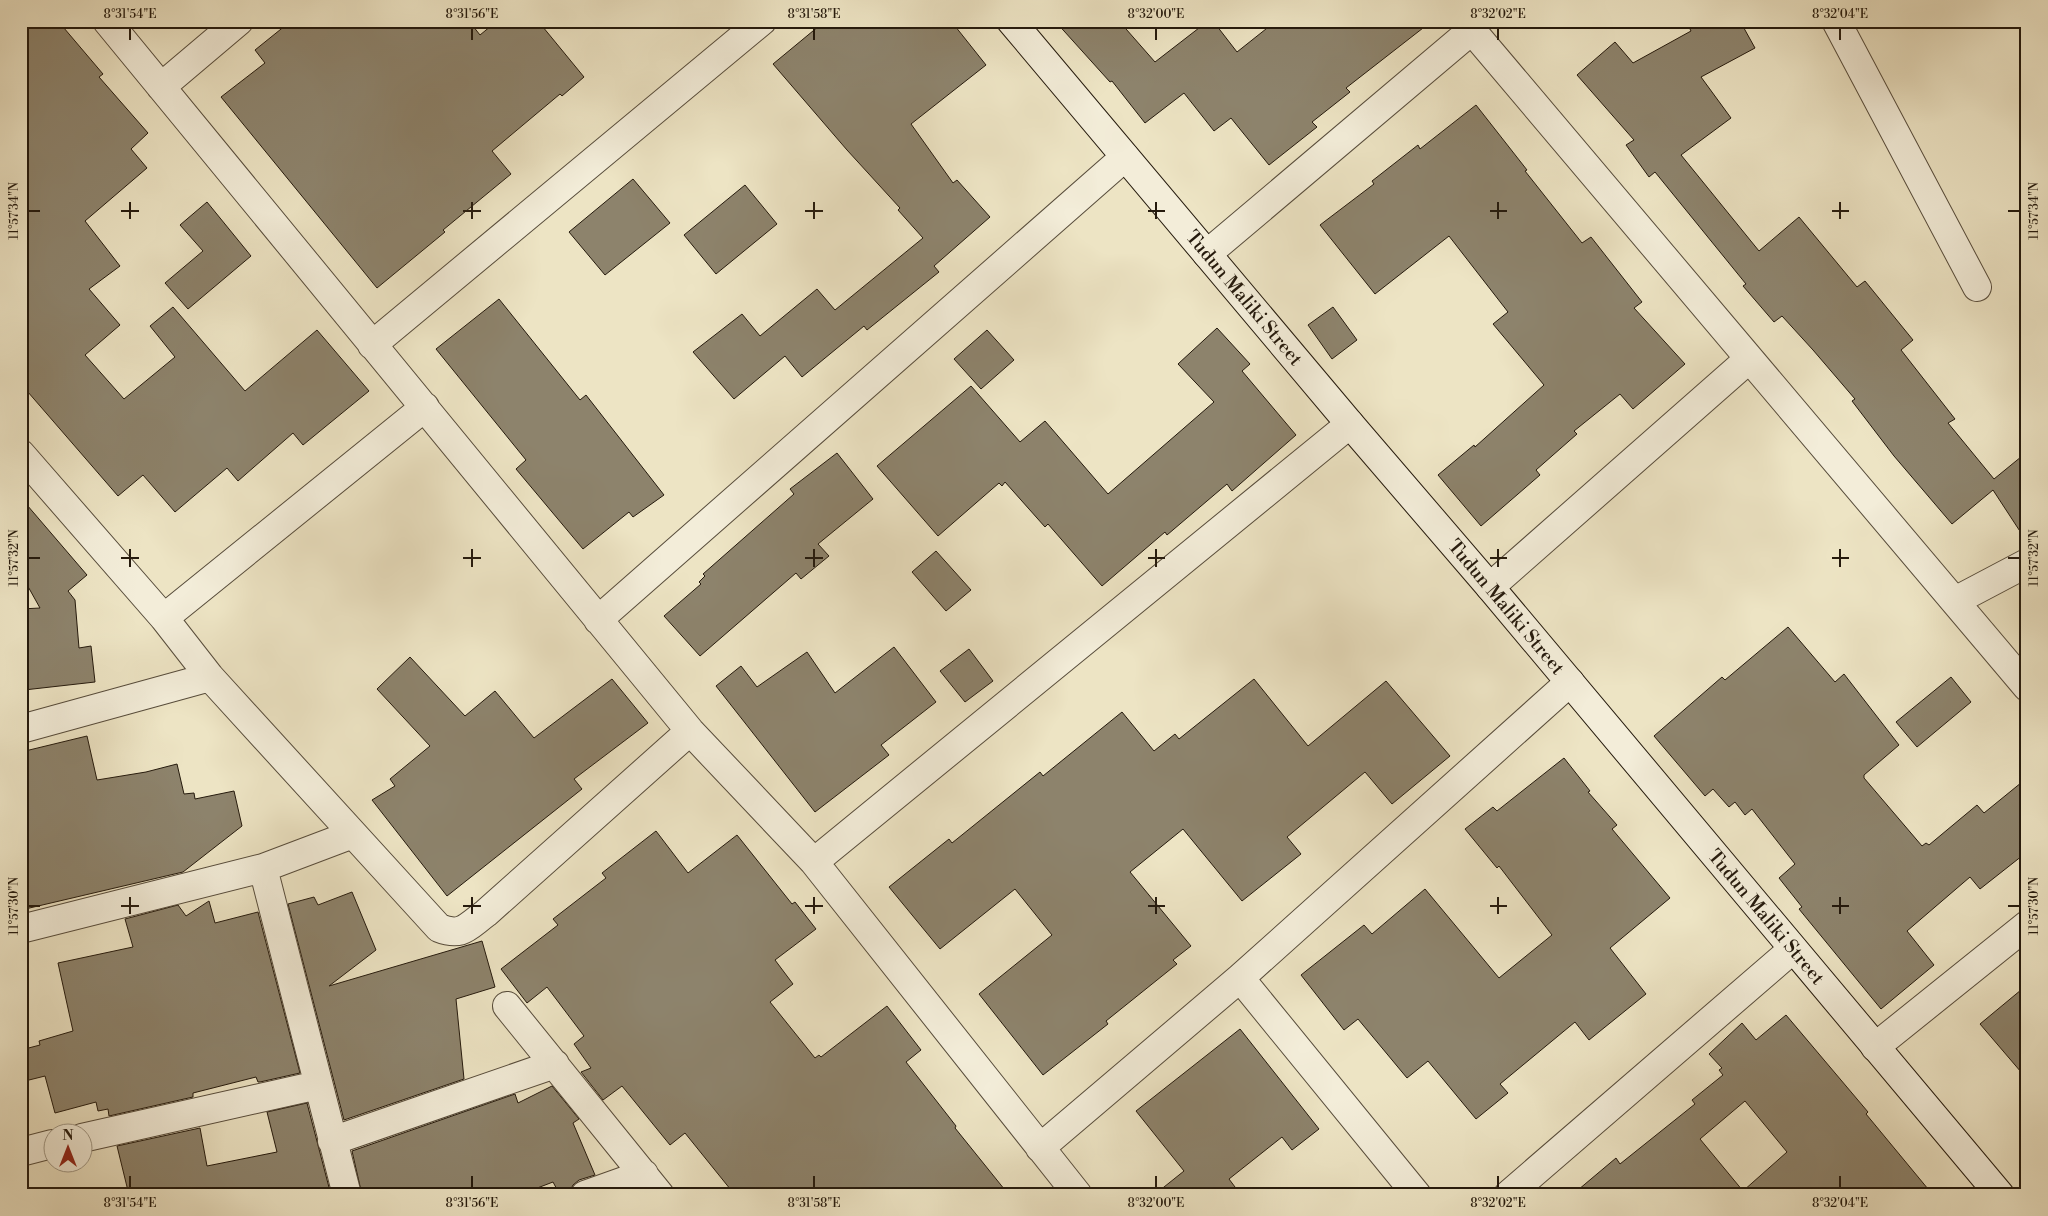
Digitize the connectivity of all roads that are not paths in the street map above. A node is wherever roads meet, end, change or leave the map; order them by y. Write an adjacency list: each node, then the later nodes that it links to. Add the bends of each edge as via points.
1 (107, 21): 7 (street)
2 (239, 21): 7 (street)
3 (762, 21): 11 (street)
4 (1010, 21): 8 (street, Tudun Maliki Street)
5 (1836, 21): 10 (street)
6 (1468, 26): 9 (street); 12 (street)
7 (160, 87): 11 (street)
8 (1125, 157): 9 (street, Tudun Maliki Street); 20 (street)
9 (1206, 254): 14 (street, Tudun Maliki Street)
10 (1977, 287)
11 (372, 345): 13 (street)
12 (1749, 359): 17 (street); 18 (street)
13 (425, 407): 19 (street); 20 (street)
14 (1350, 424): 17 (street, Tudun Maliki Street); 27 (street)
15 (21, 454): 19 (street)
16 (2027, 563): 18 (street)
17 (1490, 587): 22 (street, Tudun Maliki Street)
18 (1955, 601): 23 (street)
19 (164, 618): 21 (street)
20 (598, 620): 25 (street)
21 (210, 678): 24 (street); 26 (street)
22 (1570, 682): 31 (street, Tudun Maliki Street); 32 (street)
23 (2027, 687)
24 (21, 729)
25 (690, 731): 26 (street, via 462,931 452,933 439,928); 27 (street)
26 (353, 834): 28 (street)
27 (814, 862): 40 (street)
28 (263, 868): 30 (street); 36 (street)
29 (2027, 925): 34 (street)
30 (21, 929)
31 (1793, 950): 34 (street, Tudun Maliki Street); 47 (street)
32 (1240, 978): 40 (street); 46 (street)
33 (507, 1006): 35 (street)
34 (1875, 1047): 48 (street, Tudun Maliki Street)
35 (555, 1064): 38 (street); 42 (street)
36 (318, 1084): 37 (street); 38 (street)
37 (92, 1136)
38 (332, 1142): 43 (street)
39 (42, 1147): 41 (street)
40 (1040, 1148): 45 (street)
41 (21, 1152)
42 (652, 1184): 44 (street)
43 (347, 1195)
44 (585, 1195)
45 (1078, 1195)
46 (1416, 1195)
47 (1508, 1195)
48 (2000, 1195)

